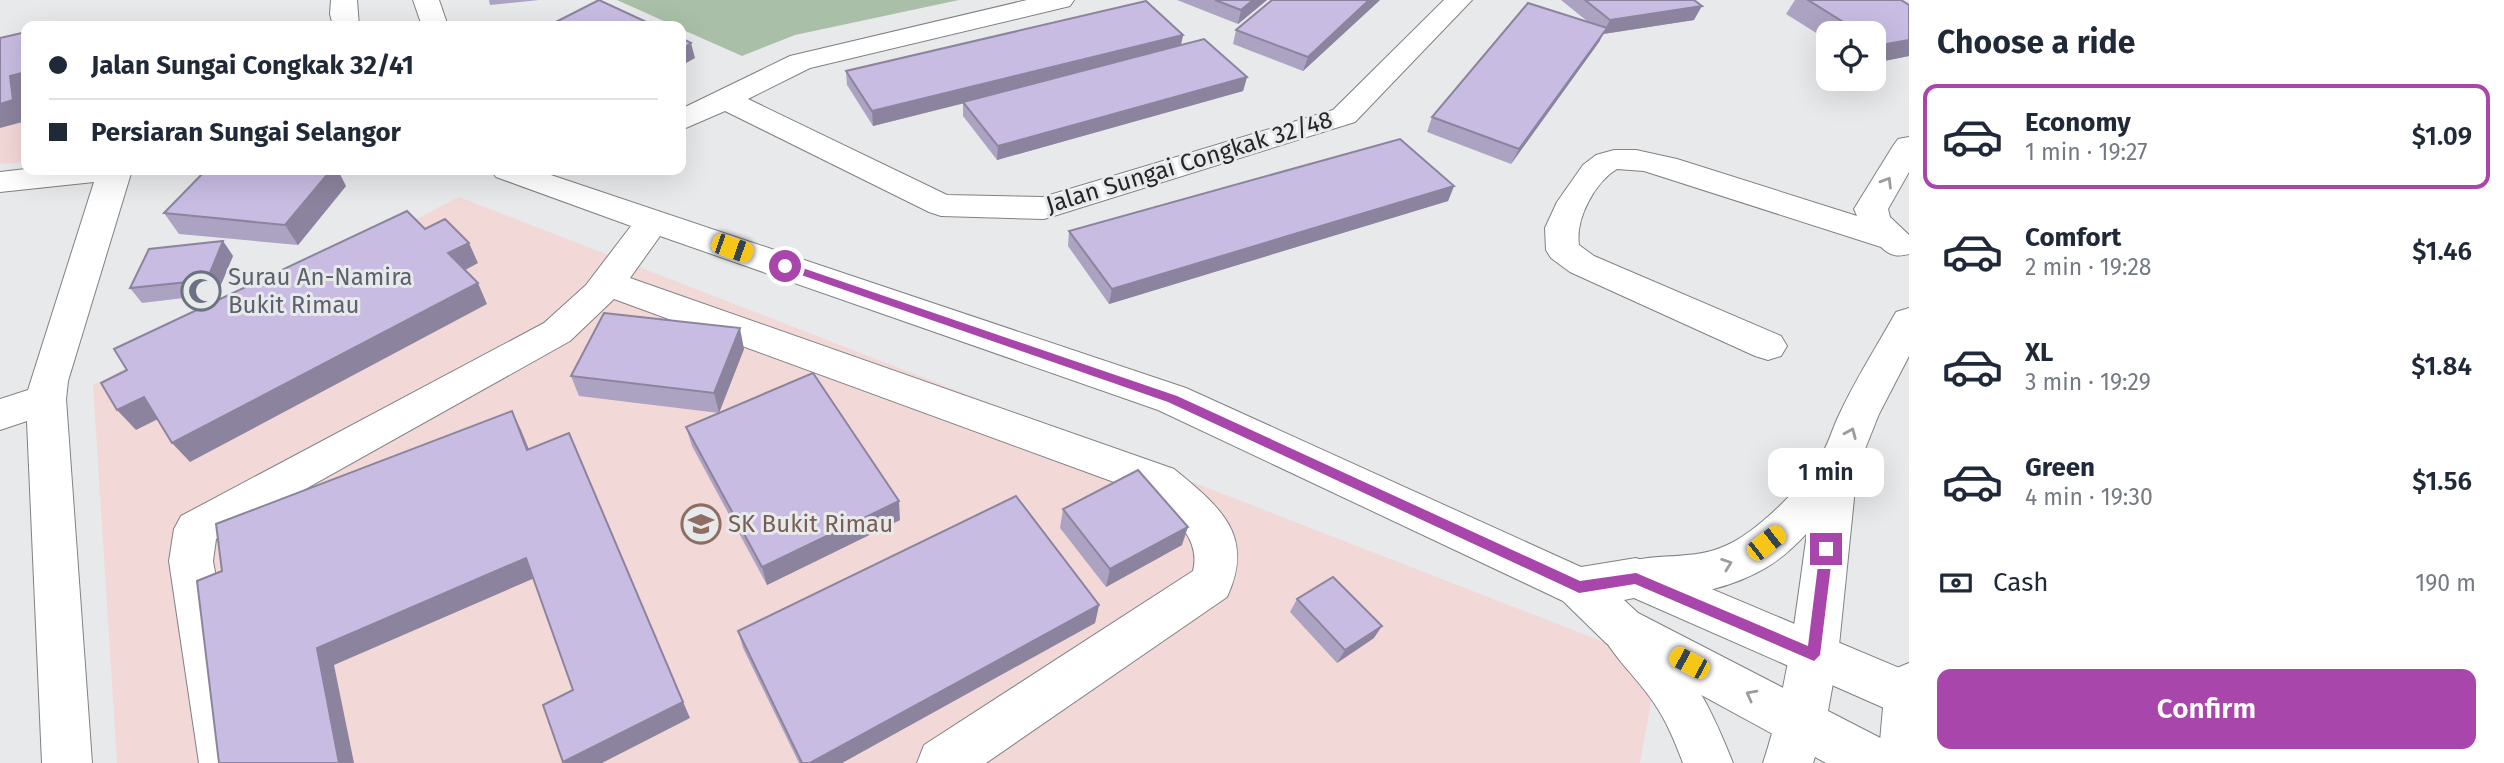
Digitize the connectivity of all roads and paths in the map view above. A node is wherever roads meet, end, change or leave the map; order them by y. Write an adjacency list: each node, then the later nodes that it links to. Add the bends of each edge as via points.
1 (344, 0): 5 (street)
2 (426, 0): 6 (street)
3 (1061, 0): 7 (street, via 800,62)
4 (1459, 0): 7 (street, Jalan Sungai Congkak 32/48, via 1344,116 1044,208 941,205)
5 (345, 21)
6 (433, 21)
7 (727, 100): 8 (street)
8 (686, 119)
9 (1909, 146): 17 (street, one-way to 9, via 1875,222 1871,209)
10 (67, 175): 14 (street)
11 (113, 175): 21 (street)
12 (520, 175): 15 (street)
13 (591, 175): 15 (street)
14 (0, 182)
15 (568, 193): 16 (street)
16 (654, 220): 18 (street); 25 (street, via 1172,399)
17 (1900, 246): 20 (street, via 1666,166 1629,159 1605,162 1568,211 1561,231 1563,250 1583,264)
18 (607, 283): 32 (street, via 557,332 196,529 191,561); 33 (street, via 1159,481 1200,518 1216,542 1219,567 1211,583)
19 (1909, 321): 23 (street, one-way to 19)
20 (1768, 346)
21 (46, 399): 22 (street); 31 (street)
22 (0, 415)
23 (1836, 469): 24 (street, one-way to 23, via 1685,575 1724,567 1750,555 1782,530); 27 (street)
24 (1636, 578): 25 (street); 27 (street)
25 (1579, 587): 26 (street)
26 (1622, 628): 30 (street, one-way to 26); 34 (street, via 1671,687 1692,722)
27 (1814, 655): 29 (street); 30 (street)
28 (1909, 686): 29 (street)
29 (1909, 696): 36 (street)
30 (1795, 742): 35 (street)
31 (66, 763)
32 (224, 763)
33 (942, 763)
34 (1708, 763)
35 (1875, 763)
36 (1903, 763)

